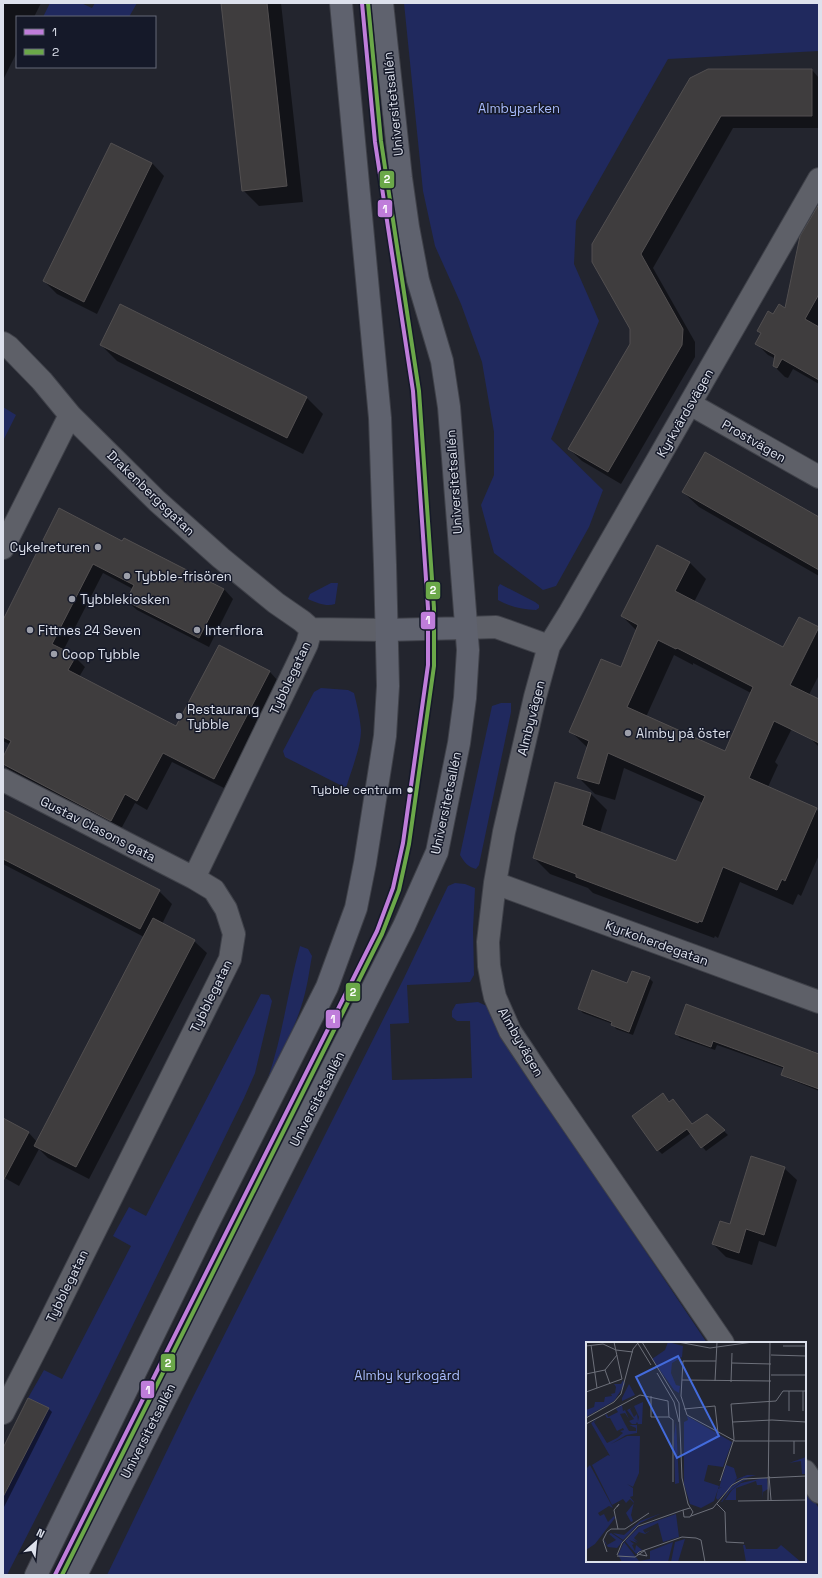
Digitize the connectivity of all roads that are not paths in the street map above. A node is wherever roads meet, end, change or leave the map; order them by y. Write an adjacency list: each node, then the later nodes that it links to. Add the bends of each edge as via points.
1 (341, 3): 11 (main road, via 380,418)
2 (382, 3): 9 (main road, Universitetsallén, via 408,227 418,280 442,361 449,407)
3 (819, 179): 5 (street, Kyrkvärdsvägen)
4 (3, 343): 6 (street, Drakenbergsgatan, via 42,381)
5 (690, 404): 7 (street, Prostvägen); 12 (street, Kyrkvärdsvägen)
6 (70, 415): 8 (street); 10 (street, Drakenbergsgatan, via 194,535)
7 (819, 477)
8 (3, 548)
9 (465, 628): 11 (main road); 12 (street, via 496,627); 22 (main road, Universitetsallén, via 468,650 465,698 459,743 437,852 404,926)
10 (311, 629): 11 (street, Tybblegatan); 14 (street, Tybblegatan, via 307,644)
11 (387, 630): 21 (main road, via 388,686 385,736 365,863 356,908 327,988 208,1223)
12 (549, 646): 15 (street, Almbyvägen, via 535,697)
13 (3, 780): 14 (street, Gustav Clasons gata)
14 (194, 878): 18 (street, Tybblegatan, via 214,890 226,909 234,934 230,959)
15 (494, 884): 16 (street, Kyrkoherdegatan); 17 (street, Almbyvägen, via 488,942 489,966 495,997 510,1031)
16 (819, 1002)
17 (722, 1342)
18 (3, 1413)
19 (806, 1472): 20 (street)
20 (819, 1492)
21 (36, 1575)
22 (76, 1575)

